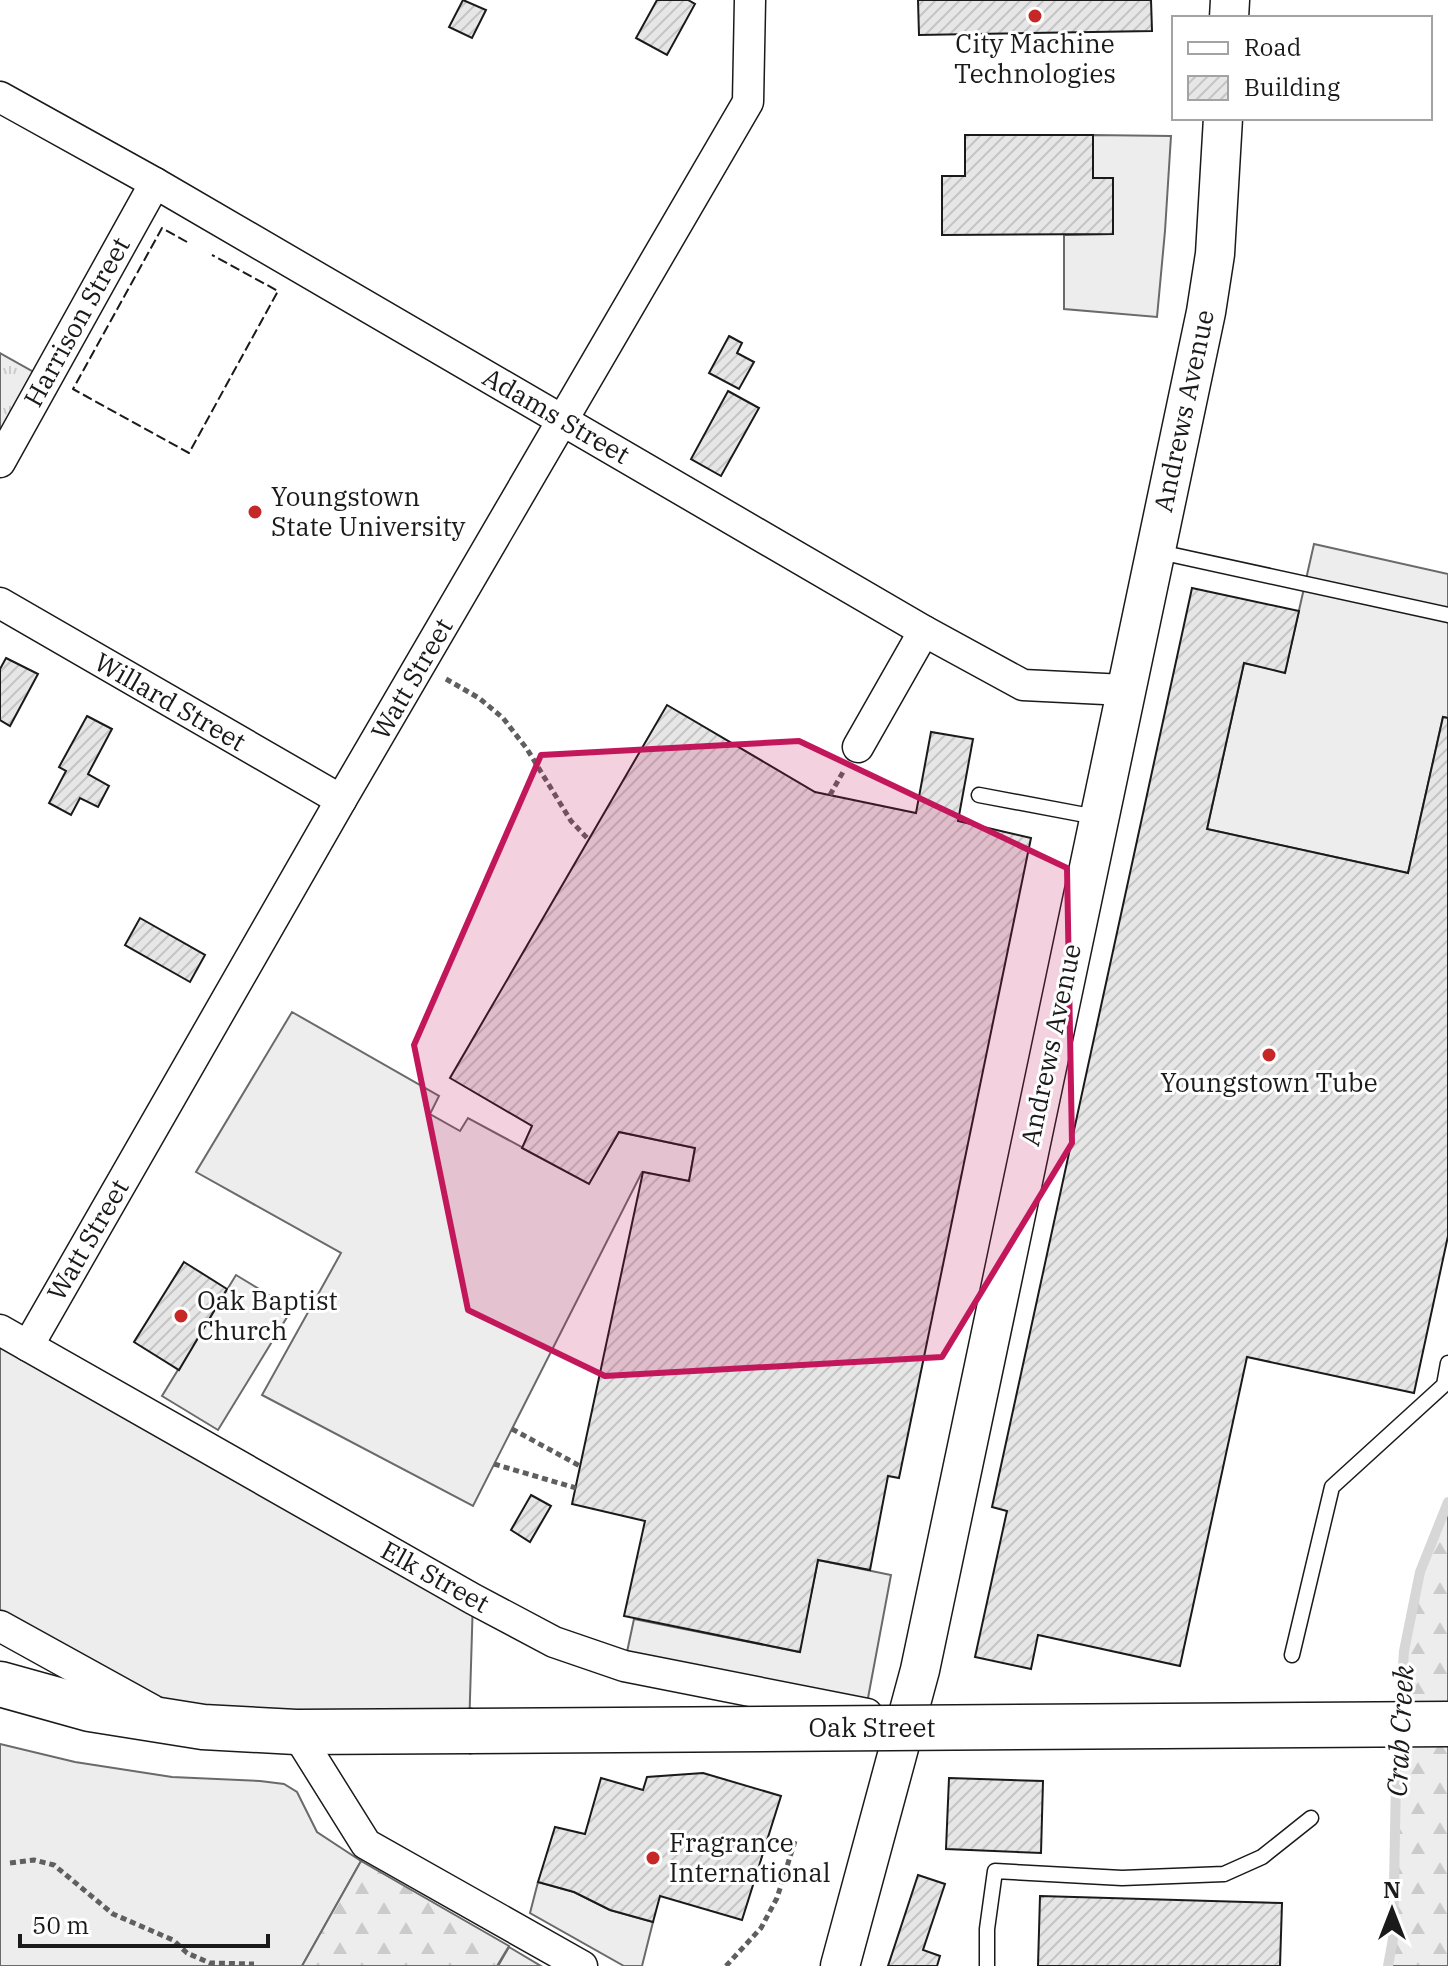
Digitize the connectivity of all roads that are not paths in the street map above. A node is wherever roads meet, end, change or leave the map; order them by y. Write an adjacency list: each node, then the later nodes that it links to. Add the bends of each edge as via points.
1 (750, 0): 5 (street, Watt Street, via 748,102)
2 (0, 97): 4 (street, Adams Street)
3 (1223, 120): 7 (street, Andrews Avenue, via 1206,312)
4 (155, 183): 5 (street, Adams Street); 6 (street, Harrison Street)
5 (564, 420): 10 (street, Adams Street); 14 (street, Watt Street)
6 (0, 462)
7 (1155, 551): 9 (lane); 11 (street, Andrews Avenue)
8 (0, 603): 14 (street, Willard Street)
9 (1448, 615)
10 (924, 631): 11 (street, Adams Street, via 1023,685); 12 (street)
11 (1125, 690): 15 (street, Andrews Avenue)
12 (858, 747)
13 (979, 795): 15 (lane)
14 (341, 800): 17 (street, Watt Street)
15 (1099, 818): 22 (street, Andrews Avenue)
16 (0, 1330): 17 (street, Elk Street)
17 (28, 1346): 22 (street, Elk Street, via 554,1642 624,1666 865,1714)
18 (1448, 1363): 20 (lane, via 1444,1385 1332,1487)
19 (0, 1626): 23 (street)
20 (1292, 1655)
21 (0, 1684): 23 (main road, Oak Street, via 90,1709)
22 (909, 1714): 28 (street, Andrews Avenue)
23 (175, 1723): 25 (main road, Oak Street)
24 (1448, 1724): 25 (main road, Oak Street, bridge)
25 (296, 1732): 27 (street, via 366,1844)
26 (1311, 1818): 29 (lane, via 1262,1857 1224,1874 1122,1878 995,1871)
27 (582, 1966)
28 (840, 1966)
29 (987, 1966)

